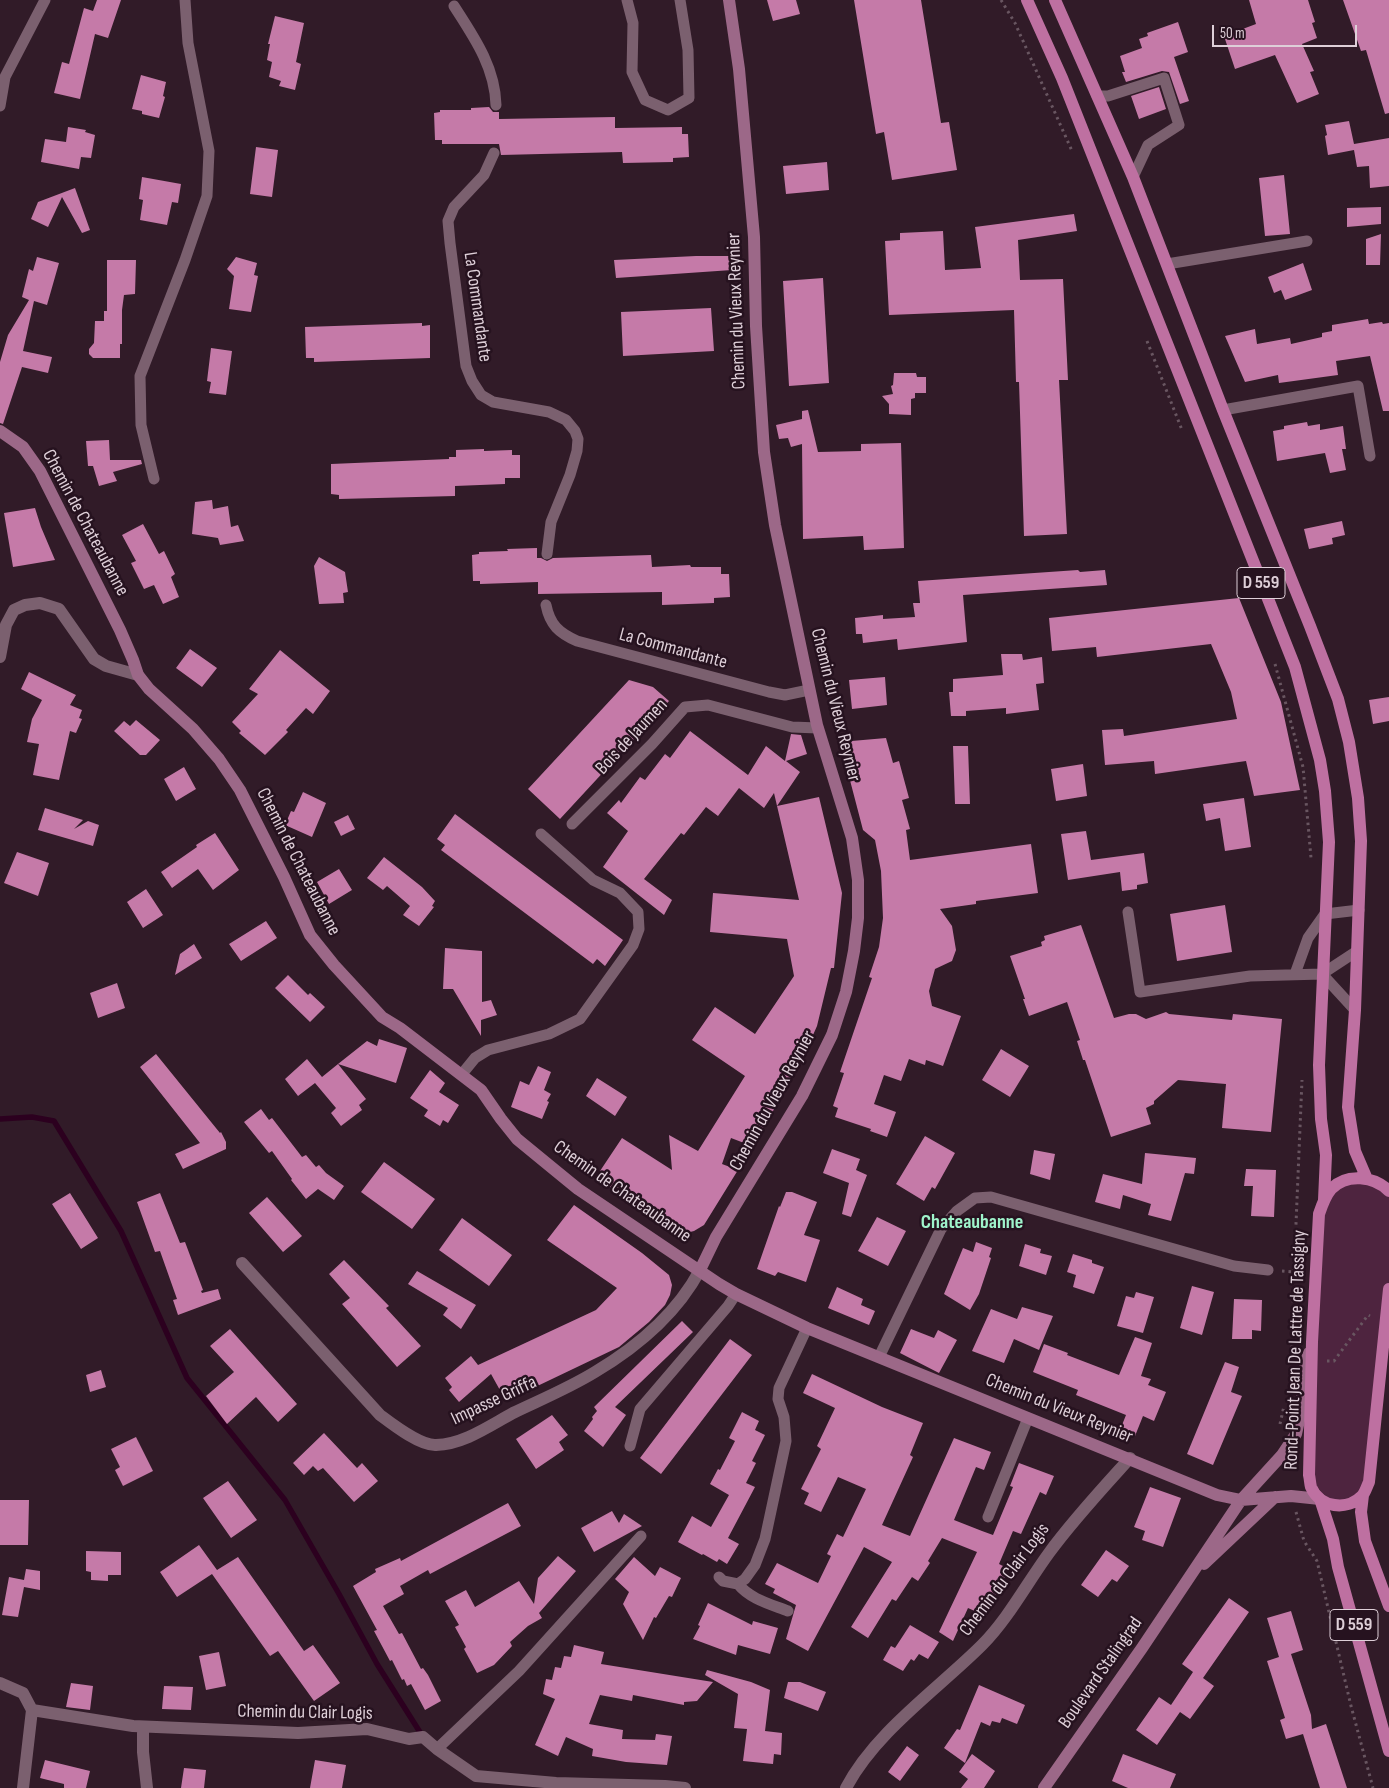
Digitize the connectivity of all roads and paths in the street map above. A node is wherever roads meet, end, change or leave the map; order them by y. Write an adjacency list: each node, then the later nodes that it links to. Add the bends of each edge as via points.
1 (45, 0): 12 (lane, via 5,76)
2 (185, 0): 23 (lane, via 188,43 209,151 207,196 140,376 141,425)
3 (627, 0): 4 (lane, via 633,24 632,72 645,100 668,110 689,98 688,50)
4 (680, 0)
5 (729, 0): 29 (street, Chemin du Vieux Reynier, via 739,69 753,229 764,452 775,525)
6 (1001, 0): 14 (path, via 1015,23)
7 (1027, 0): 36 (main road, D 559, via 1062,78 1295,667 1325,791 1329,842)
8 (1055, 0): 10 (main road, D 559)
9 (454, 6): 11 (lane, via 489,65)
10 (1098, 96): 15 (main road, D 559); 15 (lane, via 1108,96 1164,78 1179,125 1148,145)
11 (496, 105)
12 (0, 106)
13 (494, 153): 24 (lane, La Commandante, via 484,175 451,212 448,221 450,243 466,366 481,395 493,402 549,412 566,420 578,439 570,475 551,522)
14 (1073, 153)
15 (1133, 177): 17 (main road, D 559)
16 (1307, 241): 17 (lane)
17 (1167, 264): 19 (main road, D 559)
18 (1144, 334): 21 (path)
19 (1223, 410): 22 (lane, via 1358,386); 34 (main road, D 559, via 1334,690 1349,742 1361,841)
20 (0, 431): 28 (street, Chemin de Chateaubanne, via 23,447 40,471 120,630)
21 (1184, 434)
22 (1370, 456)
23 (154, 479)
24 (546, 554)
25 (546, 605): 29 (lane, La Commandante, via 552,623 564,636 577,641 770,692 786,695)
26 (1273, 656): 33 (path, via 1303,767)
27 (0, 657): 28 (street, via 6,625 14,610 40,603 59,609 94,659)
28 (138, 675): 42 (street, Chemin de Chateaubanne, via 219,758 252,813 310,935 334,965 382,1017)
29 (809, 690): 30 (street, Chemin du Vieux Reynier)
30 (818, 728): 31 (lane, Bois de Jaumen, via 792,727 708,705 685,707); 47 (street, Chemin du Vieux Reynier, via 852,838 858,880 858,918 846,992 832,1035 802,1096 716,1237)
31 (572, 824)
32 (541, 834): 42 (lane, via 594,880 620,893 638,912 639,929 633,945 580,1019 549,1034 488,1050)
33 (1311, 859)
34 (1359, 910): 36 (lane); 37 (main road, D 559)
35 (1128, 912): 38 (lane, via 1140,992 1250,976)
36 (1325, 914): 38 (lane, via 1308,938); 39 (main road, D 559)
37 (1357, 951): 39 (lane); 40 (main road, D 559)
38 (1294, 974): 39 (lane)
39 (1322, 974): 40 (lane); 45 (main road, D 559, via 1318,1065 1326,1154)
40 (1355, 1010): 43 (main road, D 559, via 1348,1107 1355,1151)
41 (1302, 1070): 54 (path)
42 (462, 1074): 47 (street, Chemin de Chateaubanne, via 481,1090 518,1139 558,1173)
43 (1368, 1179): 44 (main road); 45 (main road, via 1356,1177 1342,1181)
44 (1388, 1189)
45 (1324, 1200): 53 (main road, Rond-Point Jean De Lattre de Tassigny, via 1320,1214)
46 (242, 1263): 47 (street, Impasse Griffa, via 380,1415 407,1435 434,1445 464,1439 595,1372 637,1343 676,1307)
47 (700, 1270): 50 (street, Chemin du Vieux Reynier)
48 (1268, 1270): 55 (lane, via 1234,1266 991,1197 975,1198 957,1211 941,1229)
49 (1389, 1289): 51 (main road)
50 (736, 1294): 52 (street, Chemin du Vieux Reynier); 61 (lane, via 640,1408)
51 (1387, 1312): 56 (path, via 1368,1316 1334,1361); 57 (main road)
52 (807, 1328): 55 (street, Chemin du Vieux Reynier); 72 (lane, via 779,1388 786,1441 765,1539 755,1565)
53 (1312, 1342): 56 (main road, Rond-Point Jean De Lattre de Tassigny); 66 (street, Boulevard Stalingrad, via 1306,1361 1296,1434)
54 (1292, 1356)
55 (879, 1357): 59 (street, Chemin du Vieux Reynier)
56 (1311, 1361): 65 (main road, Rond-Point Jean De Lattre de Tassigny, via 1309,1475 1311,1488)
57 (1385, 1370): 63 (main road, via 1369,1482)
58 (1285, 1402): 60 (path)
59 (1028, 1418): 62 (street, Chemin du Vieux Reynier); 68 (lane)
60 (1280, 1425)
61 (630, 1446)
62 (1130, 1458): 66 (street, Chemin du Vieux Reynier, via 1218,1495); 83 (street, Chemin du Clair Logis, via 1064,1534 983,1644 890,1731 864,1760)
63 (1363, 1495): 65 (main road, via 1343,1507); 73 (main road, D 559, via 1361,1512 1365,1541)
64 (1275, 1497): 65 (street); 66 (street, Chemin du Vieux Reynier); 71 (street, Boulevard Stalingrad)
65 (1320, 1499): 79 (main road, D 559)
66 (1241, 1500): 71 (street, Boulevard Stalingrad)
67 (1294, 1506): 85 (path, via 1304,1541 1317,1561)
68 (988, 1517)
69 (640, 1536): 78 (lane, via 519,1671)
70 (720, 1577): 72 (lane, via 723,1581)
71 (1187, 1579): 84 (street, Boulevard Stalingrad)
72 (738, 1584): 74 (lane, via 744,1592 759,1600)
73 (1389, 1606)
74 (788, 1610)
75 (0, 1683): 76 (street, via 23,1693)
76 (32, 1710): 77 (street, Chemin du Clair Logis); 80 (street)
77 (143, 1727): 78 (street, Chemin du Clair Logis, via 298,1733 367,1729 409,1739 423,1737); 81 (street)
78 (437, 1749): 82 (street, Chemin du Clair Logis, via 476,1776)
79 (1389, 1752)
80 (23, 1788)
81 (146, 1788)
82 (685, 1788)
83 (846, 1788)
84 (1044, 1788)
85 (1373, 1788)

